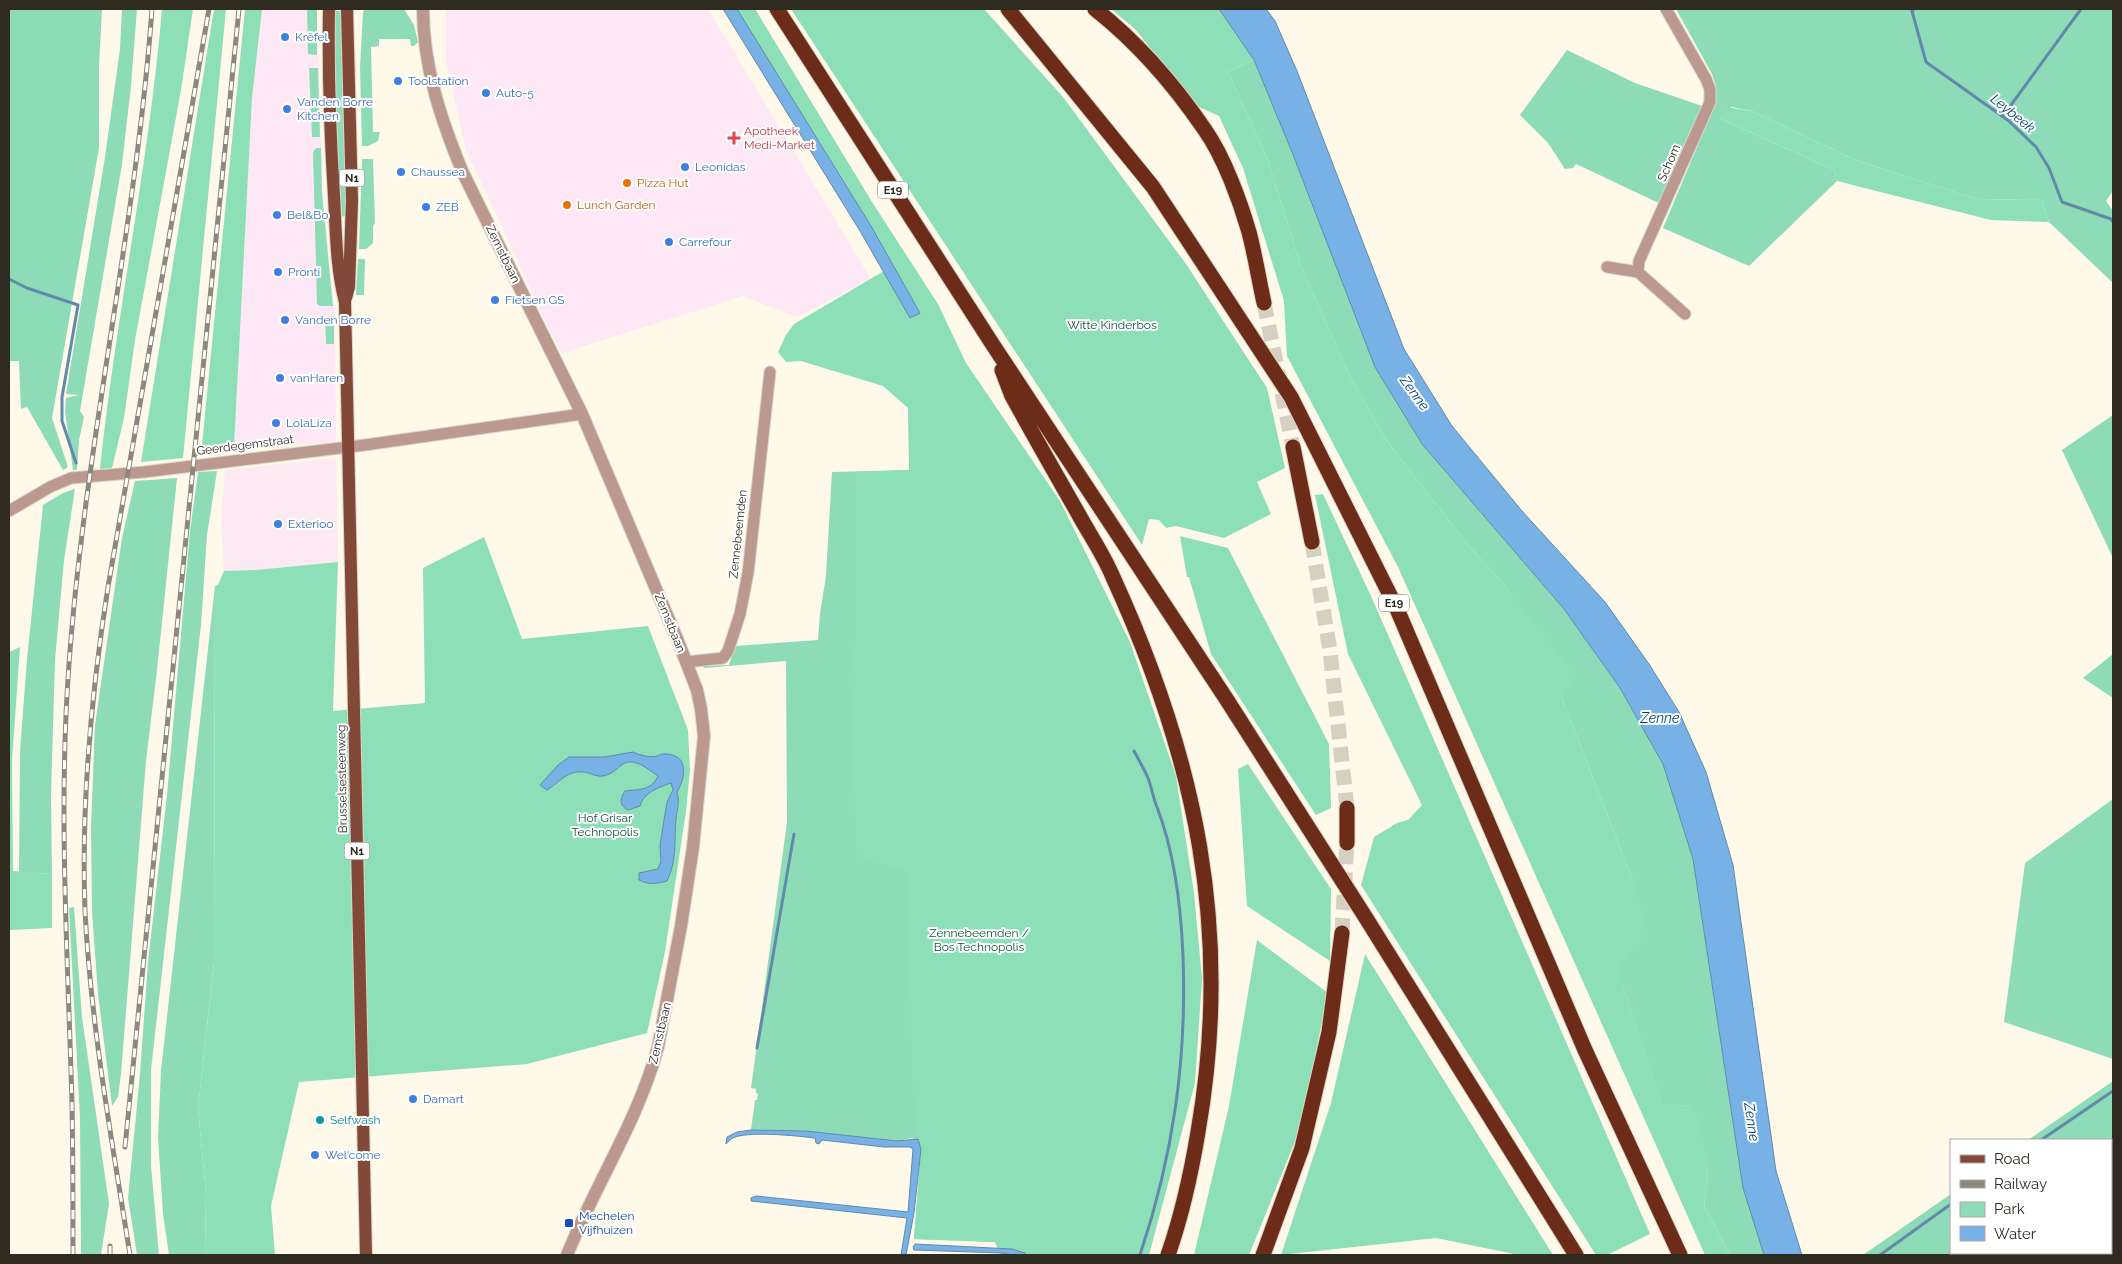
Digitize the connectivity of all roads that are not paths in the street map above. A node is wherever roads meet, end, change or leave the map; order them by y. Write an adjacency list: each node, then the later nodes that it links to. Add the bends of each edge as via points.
1 (329, 9): 12 (main road, Brusselsesteenweg / N1, via 328,62 338,275)
2 (347, 9): 9 (main road, Brusselsesteenweg / N1)
3 (354, 9): 9 (street)
4 (777, 9): 15 (highway, E19)
5 (1008, 9): 31 (highway, E19, via 1153,187 1291,397 1397,609 1585,1050)
6 (1095, 9): 13 (highway, via 1146,57 1206,131 1230,178 1249,232)
7 (1666, 9): 11 (street, Schom, via 1706,79 1710,102 1639,261)
8 (421, 10): 17 (street, Zemstbaan, via 433,87 448,138)
9 (348, 23): 12 (main road, Brusselsesteenweg / N1, via 352,201 349,287)
10 (1607, 267): 11 (street)
11 (1638, 272): 14 (street)
12 (345, 302): 18 (main road, Brusselsesteenweg / N1)
13 (1264, 303)
14 (1685, 314)
15 (993, 345): 28 (highway, via 1012,396 1111,572 1145,650 1170,720 1205,868 1211,935 1212,1006 1208,1063 1191,1175); 30 (highway, E19, via 1237,717)
16 (770, 372): 22 (street, Zennebeemden, via 748,573 740,614 723,658)
17 (582, 414): 18 (street, Geerdegemstraat); 22 (street, Zemstbaan)
18 (347, 447): 20 (street, Geerdegemstraat, via 71,478); 26 (main road, Brusselsesteenweg / N1)
19 (1293, 447): 21 (highway)
20 (9, 511)
21 (1312, 542)
22 (686, 662): 27 (street, Zemstbaan, via 701,709 704,736 693,847 668,999 656,1054 642,1094)
23 (1347, 808): 24 (highway)
24 (1347, 843)
25 (1342, 933): 29 (highway, via 1329,1032 1302,1148)
26 (366, 1255)
27 (566, 1255)
28 (1168, 1255)
29 (1262, 1255)
30 (1576, 1255)
31 (1680, 1255)

